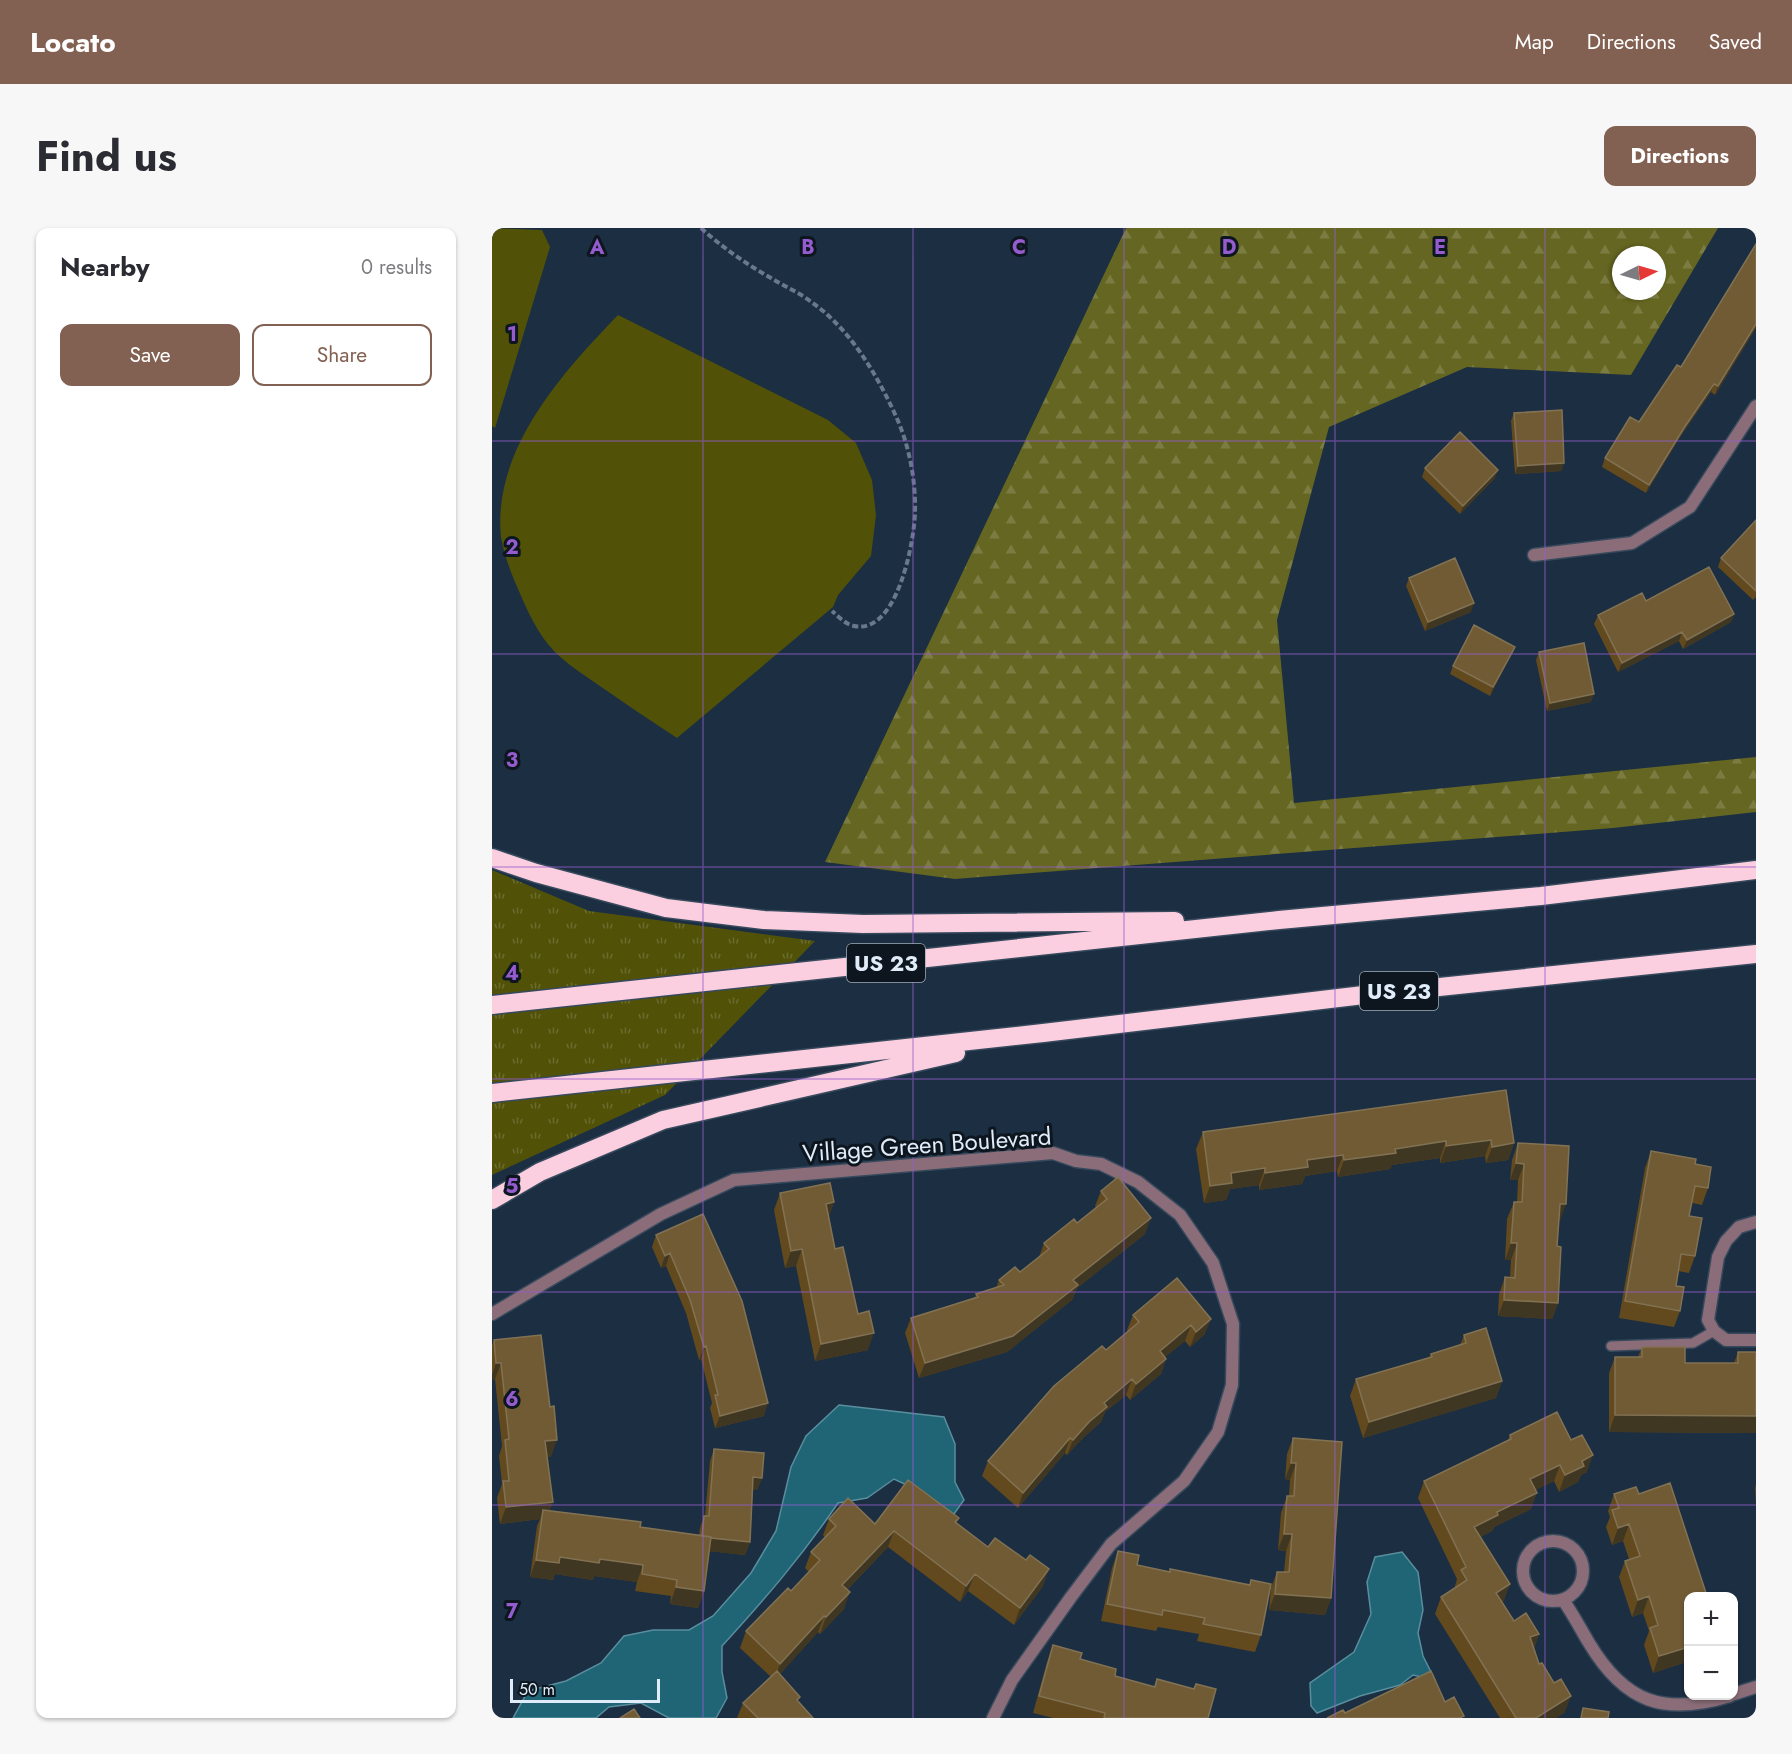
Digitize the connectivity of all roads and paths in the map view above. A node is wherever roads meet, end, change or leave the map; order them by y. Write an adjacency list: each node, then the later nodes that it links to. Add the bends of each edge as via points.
1 (701, 228): 4 (path, via 838,323 895,413 910,458 915,513 910,553 884,616 862,627 844,622)
2 (1756, 406): 3 (street, via 1690,507 1632,543)
3 (1534, 555)
4 (832, 611)
5 (492, 858): 7 (highway, via 666,908 764,920 863,924)
6 (1756, 870): 7 (highway, US 23, via 1541,897)
7 (1279, 920): 9 (highway, US 23)
8 (1756, 954): 10 (highway, US 23)
9 (492, 1005)
10 (1043, 1033): 11 (highway, US 23); 12 (highway, via 663,1120 540,1172)
11 (492, 1093)
12 (492, 1200)
13 (1756, 1222): 15 (street, via 1739,1227 1718,1257 1708,1308 1708,1320)
14 (492, 1314): 22 (street, Village Green Boulevard, via 661,1214 734,1180 1053,1153 1101,1164 1138,1182 1180,1215 1213,1263 1233,1324 1232,1384 1218,1432 1184,1481 1112,1544 1012,1680)
15 (1714, 1331): 16 (street, via 1726,1340); 17 (lane, via 1684,1344)
16 (1756, 1340)
17 (1611, 1346)
18 (1563, 1600): 18 (street, via 1580,1583 1582,1563 1577,1553 1562,1542 1541,1543 1526,1556 1523,1577 1533,1594 1542,1599); 21 (street, via 1606,1668 1632,1693 1653,1702 1678,1705)
19 (1756, 1687): 20 (street)
20 (1738, 1693)
21 (1716, 1700)
22 (993, 1718)

